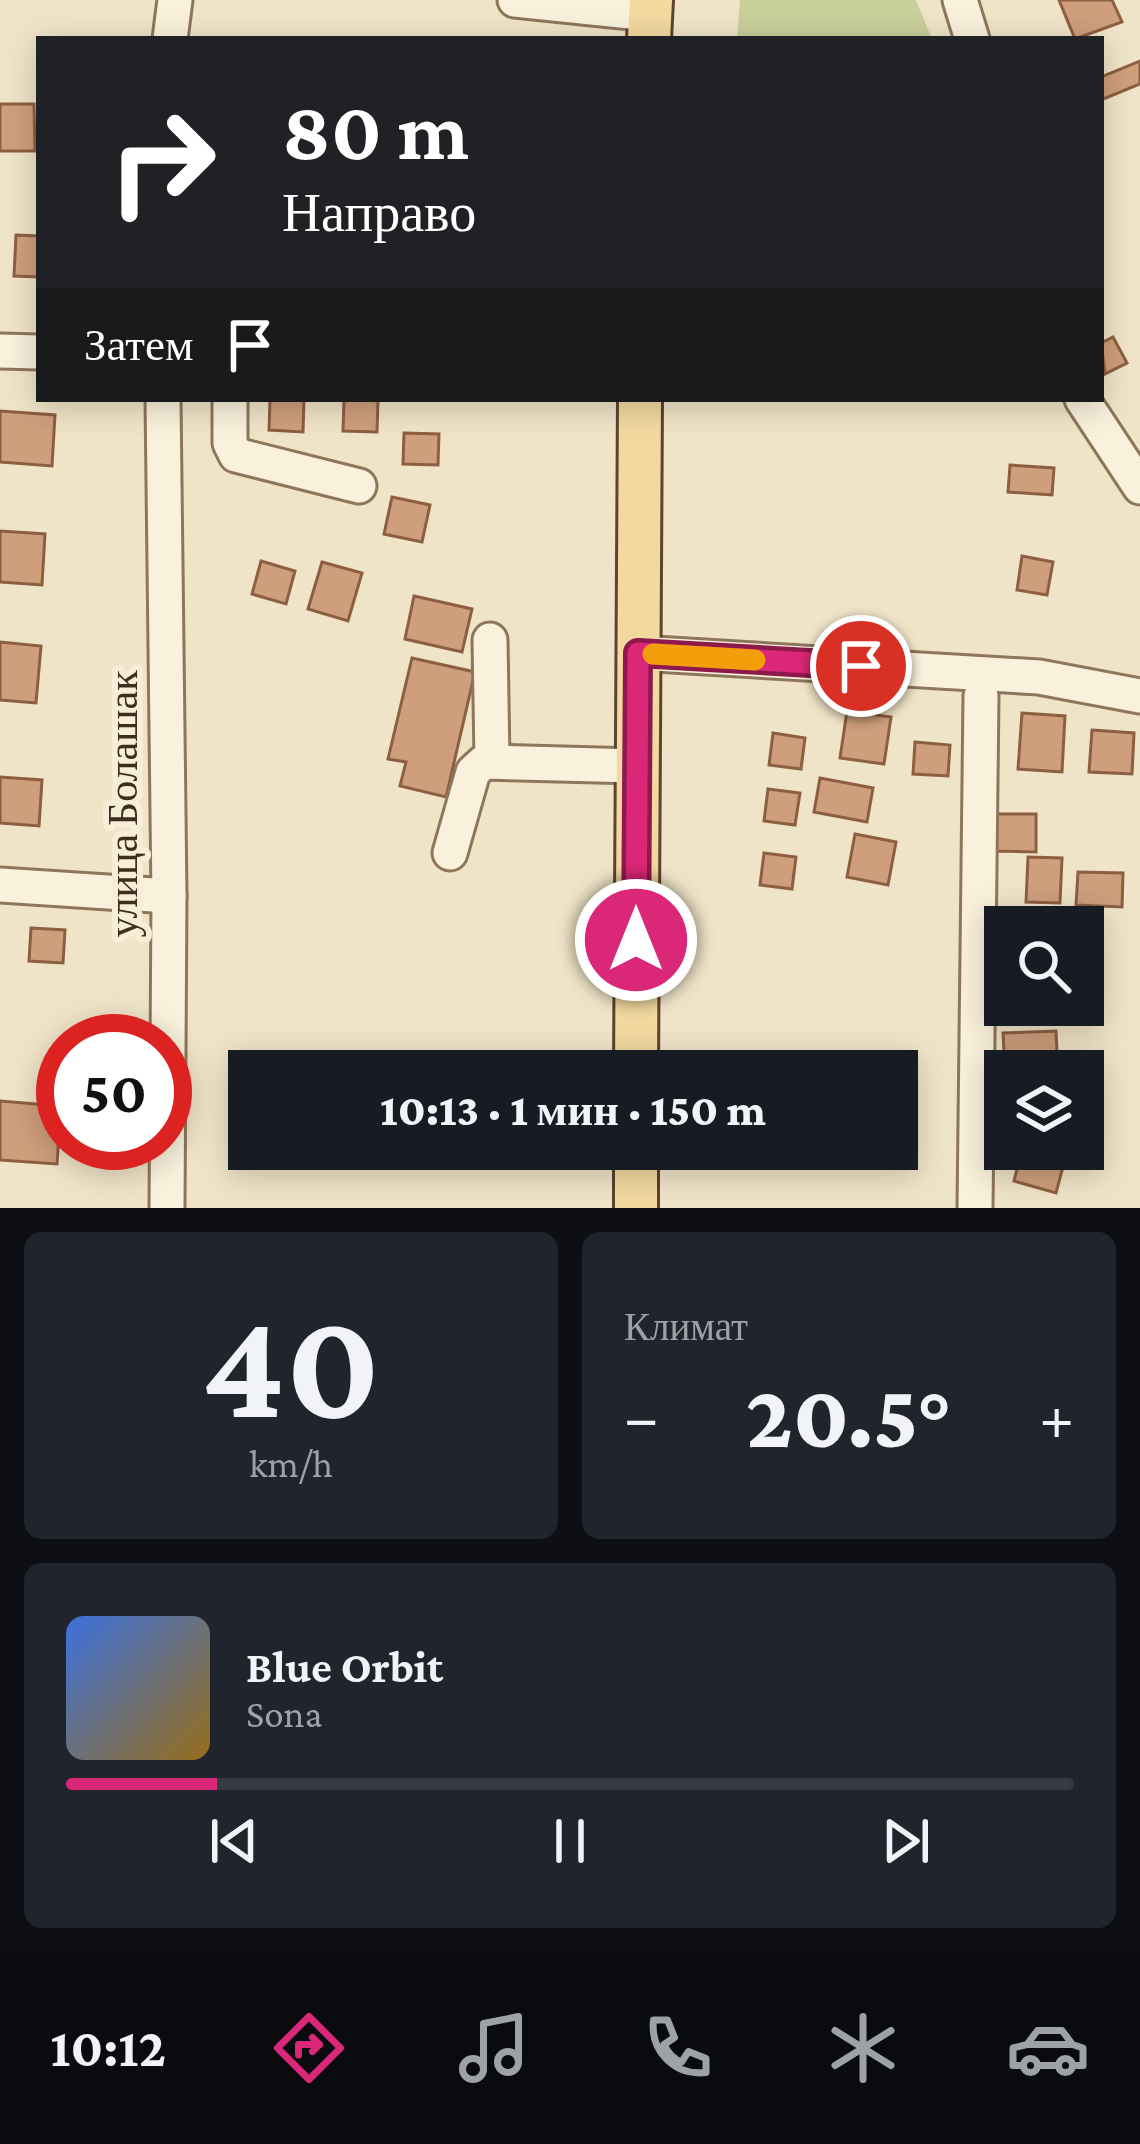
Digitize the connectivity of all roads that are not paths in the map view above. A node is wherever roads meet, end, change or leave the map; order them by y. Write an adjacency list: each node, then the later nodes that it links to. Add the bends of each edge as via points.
1 (175, 0): 5 (street)
2 (514, 0): 4 (street)
3 (960, 0): 6 (street)
4 (650, 18)
5 (170, 36)
6 (971, 36)
7 (0, 351): 8 (street)
8 (36, 352)
9 (163, 402): 23 (street, улица Болашак)
10 (230, 402): 13 (street, via 236,455)
11 (640, 402): 16 (main road)
12 (1084, 402): 14 (street)
13 (359, 486)
14 (1140, 487)
15 (490, 640): 19 (street)
16 (638, 653): 18 (street, via 1040,676); 20 (main road)
17 (981, 696): 28 (street)
18 (1140, 696)
19 (492, 760): 20 (street); 21 (street, via 473,772)
20 (637, 766): 24 (main road)
21 (451, 853)
22 (0, 884): 23 (street)
23 (169, 896): 26 (street, улица Болашак)
24 (636, 1050)
25 (636, 1170): 27 (main road)
26 (167, 1208)
27 (636, 1208)
28 (975, 1208)

